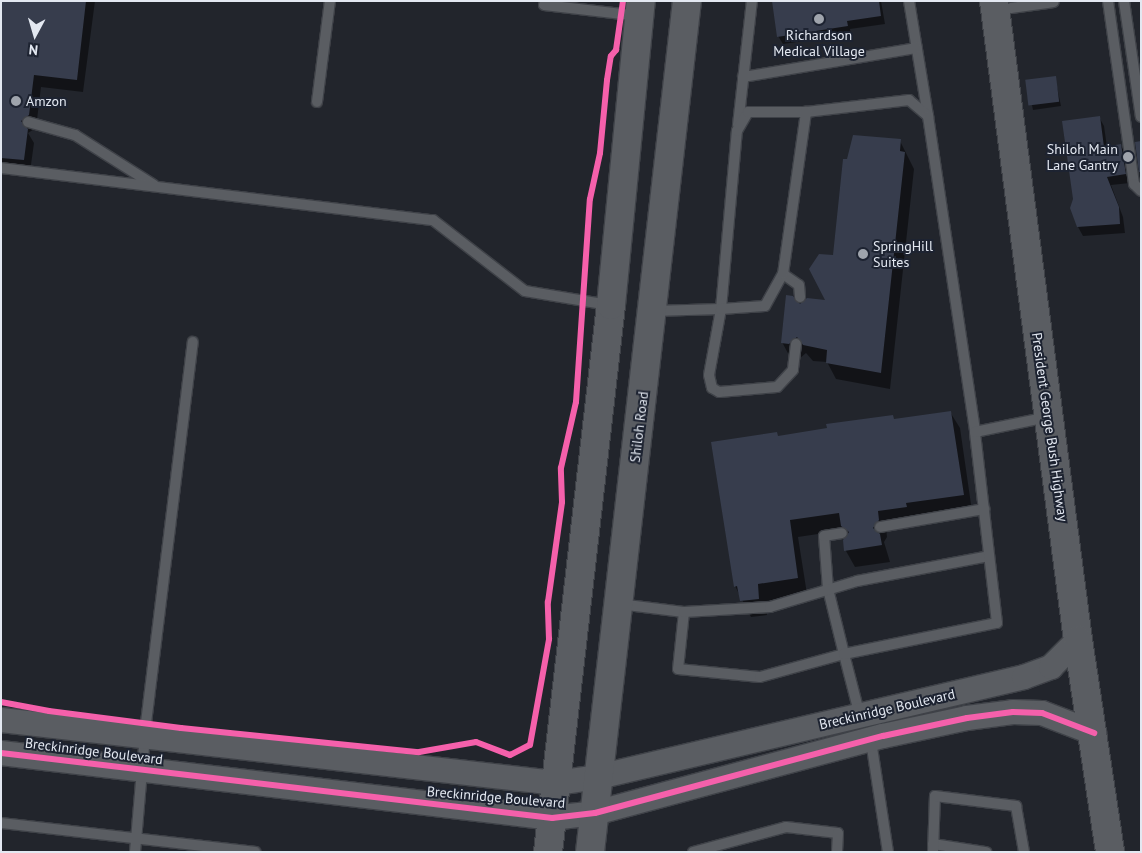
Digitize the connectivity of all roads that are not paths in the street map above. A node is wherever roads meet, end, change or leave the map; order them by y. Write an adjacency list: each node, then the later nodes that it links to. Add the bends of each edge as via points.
1 (330, 1): 13 (lane)
2 (686, 1): 26 (main road, Shiloh Road)
3 (752, 1): 12 (lane)
4 (909, 1): 11 (lane)
5 (1108, 1): 21 (lane, via 1134,184)
6 (1124, 1): 16 (lane)
7 (1054, 2): 9 (lane)
8 (544, 5): 10 (lane)
9 (1003, 5): 29 (main road, President George Bush Highway)
10 (641, 9): 24 (main road)
11 (917, 48): 12 (lane); 15 (lane)
12 (743, 77): 18 (lane)
13 (317, 102)
14 (806, 112): 15 (lane, via 909,100); 18 (lane, via 748,112); 22 (lane)
15 (928, 116): 30 (lane)
16 (1141, 117)
17 (28, 122): 20 (lane, via 75,135)
18 (737, 131): 25 (lane)
19 (1, 168): 20 (lane)
20 (157, 187): 24 (lane, via 433,220 525,291)
21 (1141, 191)
22 (783, 274): 23 (lane, via 799,285); 25 (lane, via 765,306)
23 (800, 297)
24 (611, 305): 26 (main road); 48 (main road)
25 (721, 309): 26 (lane); 28 (lane, via 709,375 712,388 719,392 777,387 793,370)
26 (653, 311): 36 (main road, Shiloh Road)
27 (193, 342): 43 (lane)
28 (796, 344)
29 (1048, 417): 30 (lane); 38 (main road, President George Bush Highway)
30 (975, 432): 31 (lane)
31 (984, 509): 32 (lane); 34 (lane)
32 (880, 527)
33 (842, 533): 35 (lane, via 824,536)
34 (989, 556): 35 (lane); 39 (lane, via 997,623)
35 (828, 589): 37 (lane, via 770,607); 39 (lane)
36 (618, 604): 37 (lane); 47 (main road, Shiloh Road)
37 (684, 612): 39 (lane, via 678,669 760,676)
38 (1078, 640): 40 (street, Breckinridge Boulevard, via 1051,667 1024,677); 42 (main road, President George Bush Highway)
39 (844, 654): 40 (lane)
40 (860, 716): 44 (street); 47 (street, Breckinridge Boulevard)
41 (1, 720): 43 (street, Breckinridge Boulevard)
42 (1094, 733): 44 (street, Breckinridge Boulevard, via 1042,713 1013,712 957,720); 64 (main road, President George Bush Highway)
43 (146, 736): 46 (lane); 48 (street, Breckinridge Boulevard)
44 (872, 741): 49 (street, Breckinridge Boulevard); 61 (lane)
45 (1, 753): 46 (street, Breckinridge Boulevard)
46 (143, 770): 50 (street, Breckinridge Boulevard); 52 (lane)
47 (598, 777): 48 (street, Breckinridge Boulevard); 49 (main road, Shiloh Road)
48 (556, 783): 50 (main road)
49 (595, 813): 50 (street, Breckinridge Boulevard); 58 (main road, Shiloh Road)
50 (552, 818): 57 (main road)
51 (1, 824): 52 (lane)
52 (136, 838): 55 (lane); 56 (lane)
53 (933, 848): 62 (lane); 63 (lane, via 935,796 1016,806)
54 (712, 849): 59 (lane); 60 (lane, via 786,827 838,833)
55 (135, 852)
56 (255, 852)
57 (548, 852)
58 (590, 852)
59 (693, 852)
60 (837, 852)
61 (888, 852)
62 (986, 852)
63 (1024, 852)
64 (1110, 852)

